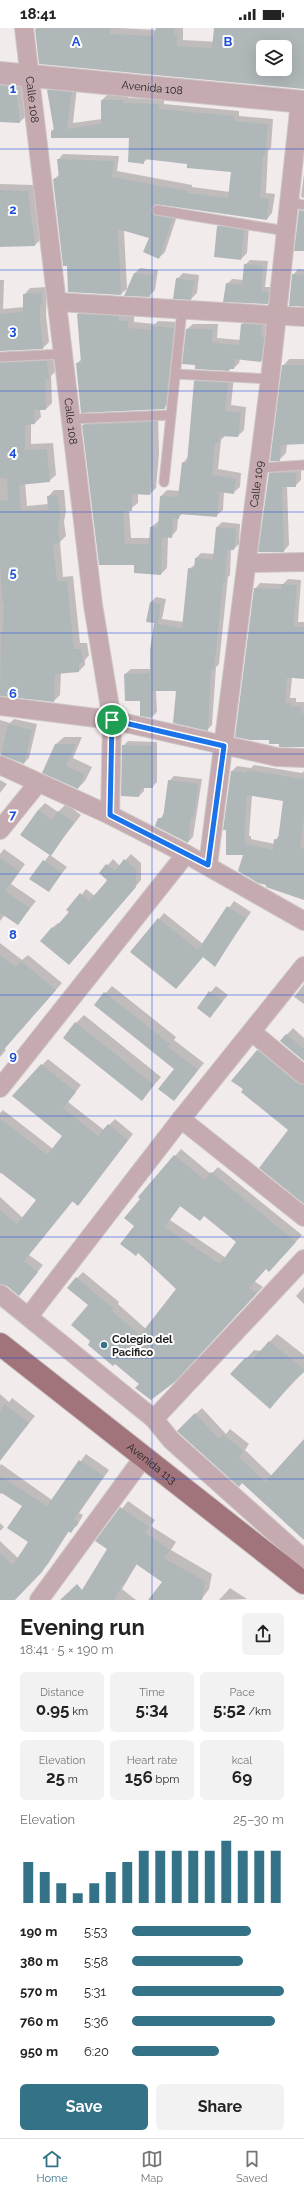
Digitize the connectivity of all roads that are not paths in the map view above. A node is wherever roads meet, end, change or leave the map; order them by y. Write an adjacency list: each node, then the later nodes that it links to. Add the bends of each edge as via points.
1 (24, 28): 3 (street, Calle 108)
2 (0, 73): 3 (street, Avenida 108)
3 (31, 76): 4 (street, Avenida 108); 8 (street, Calle 108)
4 (302, 102): 5 (street, Calle 109)
5 (297, 203): 7 (street, Calle 109)
6 (157, 210): 7 (lane)
7 (286, 231): 10 (street, Calle 109)
8 (58, 302): 9 (street); 12 (street, Calle 108)
9 (182, 310): 10 (street); 14 (lane)
10 (277, 316): 11 (street); 15 (street, Calle 109)
11 (304, 317)
12 (63, 354): 13 (lane); 17 (street, Calle 108)
13 (0, 357)
14 (176, 374): 15 (lane); 16 (lane)
15 (270, 379): 19 (street, Calle 109)
16 (171, 415): 17 (lane); 20 (lane)
17 (71, 419): 24 (street, Calle 108, via 93,605)
18 (304, 465): 19 (lane)
19 (259, 468): 22 (street, Calle 109)
20 (164, 482)
21 (304, 562): 22 (street)
22 (248, 563): 25 (street, Calle 109)
23 (0, 706): 24 (street)
24 (112, 720): 25 (street); 29 (street, Calle 108)
25 (224, 746): 26 (street, via 277,757); 32 (street, Calle 109)
26 (304, 758)
27 (0, 765): 28 (street)
28 (38, 783): 29 (street); 30 (street)
29 (110, 815): 31 (street)
30 (0, 830)
31 (186, 854): 32 (street); 37 (street)
32 (208, 865): 33 (street)
33 (304, 921)
34 (304, 966): 35 (street)
35 (252, 1032): 36 (street); 38 (street)
36 (304, 1075)
37 (0, 1088)
38 (181, 1119): 39 (street); 42 (street)
39 (304, 1217)
40 (304, 1259): 44 (street)
41 (0, 1294): 42 (street)
42 (29, 1316): 44 (street)
43 (0, 1344): 45 (main road, Avenida 113)
44 (154, 1419): 46 (street, via 171,1440)
45 (143, 1458): 47 (main road, Avenida 113); 48 (street)
46 (304, 1559)
47 (304, 1583)
48 (39, 1600)

